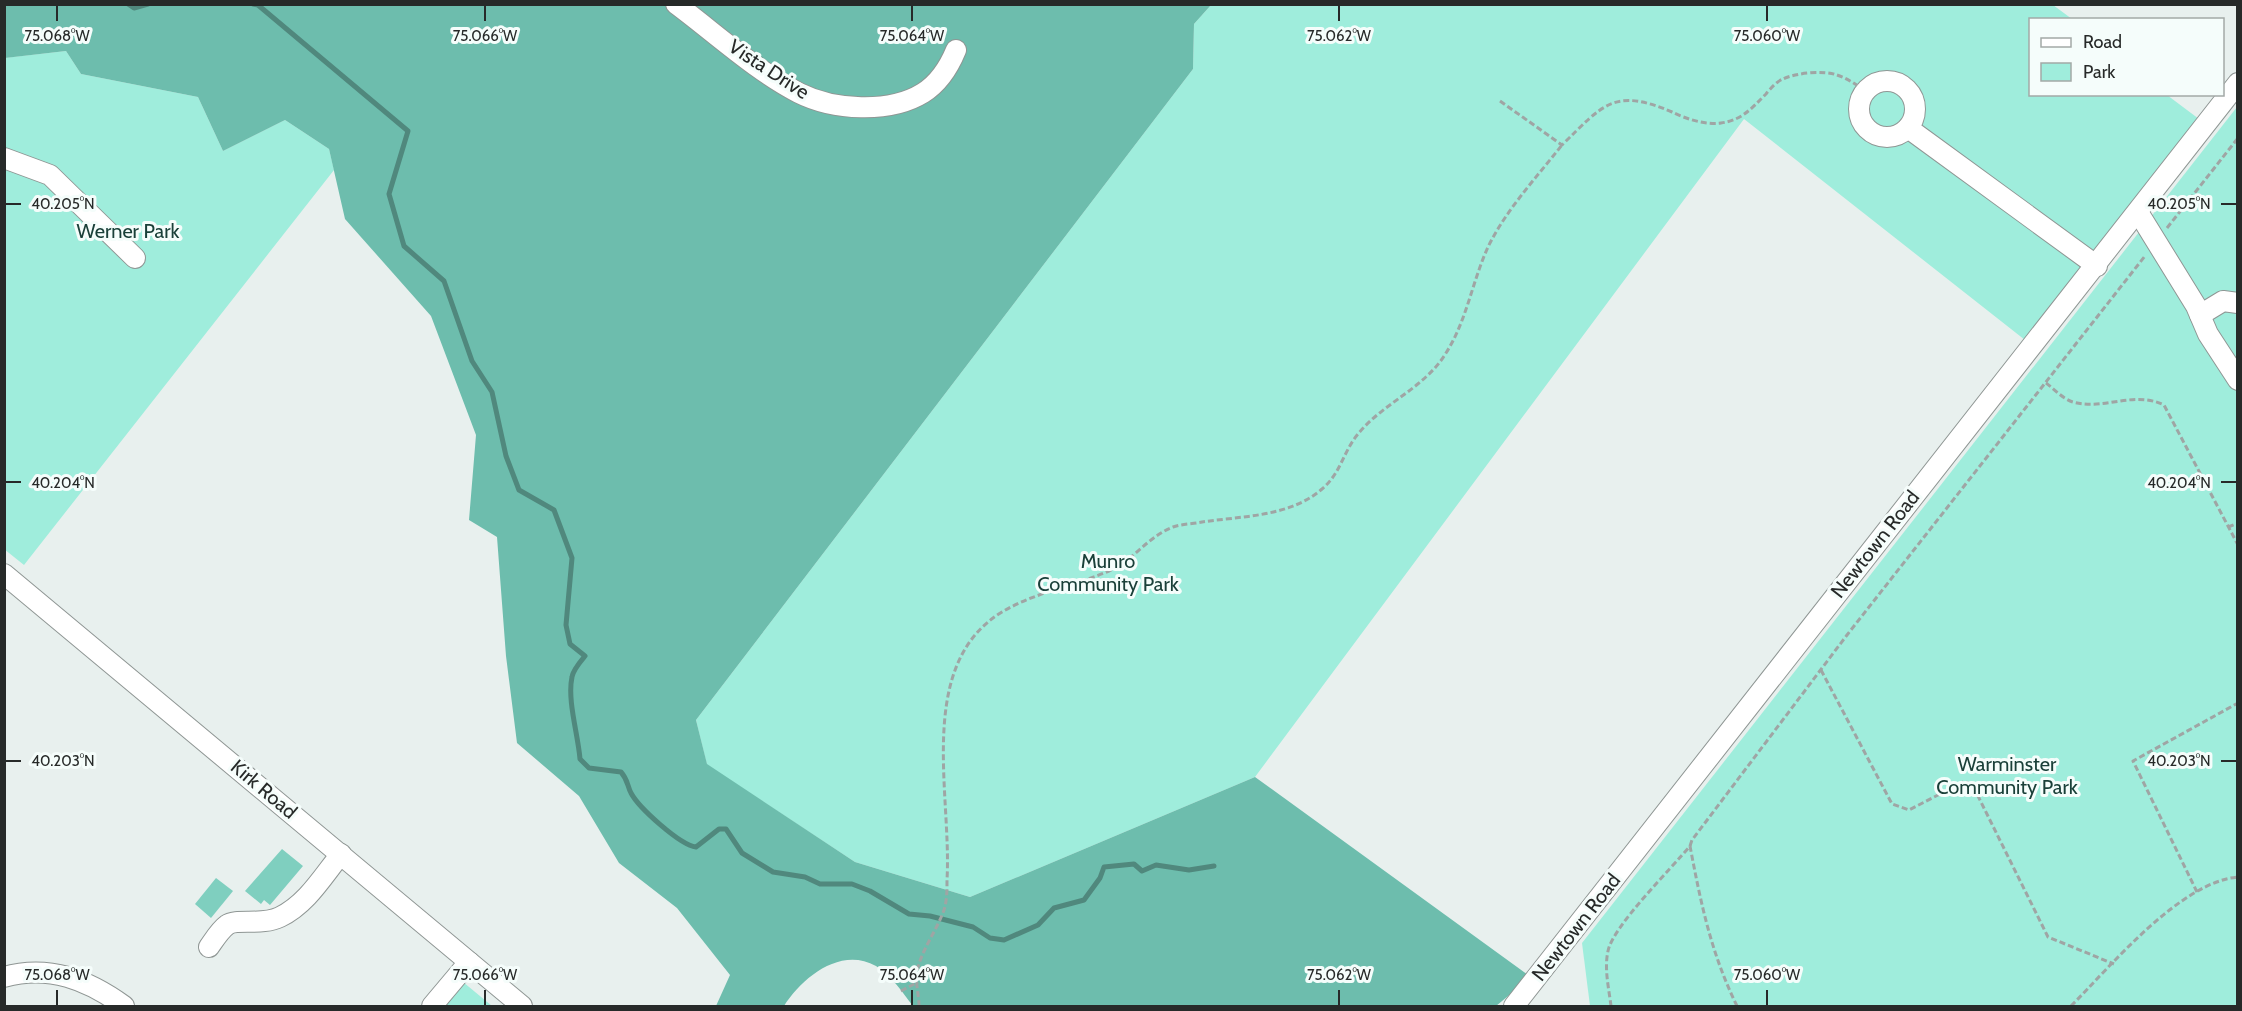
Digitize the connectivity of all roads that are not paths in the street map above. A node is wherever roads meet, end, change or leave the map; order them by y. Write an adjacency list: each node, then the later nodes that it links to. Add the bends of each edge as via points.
1 (676, 4): 2 (street, Vista Drive, via 784,84 838,105 890,104 915,96 938,80)
2 (956, 50)
3 (2238, 83): 6 (street, Newtown Road)
4 (1908, 128): 4 (street, via 1898,136 1888,137 1870,131 1859,107 1865,90 1890,80 1907,88 1916,105); 8 (street)
5 (4, 158): 7 (street, via 50,175)
6 (2138, 212): 8 (street, Newtown Road); 10 (street)
7 (135, 258)
8 (2097, 266): 20 (street, Newtown Road)
9 (2238, 303): 10 (street, via 2223,301)
10 (2200, 315): 11 (street)
11 (2238, 380)
12 (4, 574): 13 (street, Kirk Road)
13 (340, 854): 14 (street, via 299,906 268,922 227,924); 15 (street, Kirk Road)
14 (209, 947)
15 (469, 962): 18 (street); 19 (street, Kirk Road)
16 (4, 977): 17 (street, via 53,972 74,978)
17 (124, 1006)
18 (432, 1006)
19 (522, 1006)
20 (1514, 1006)

